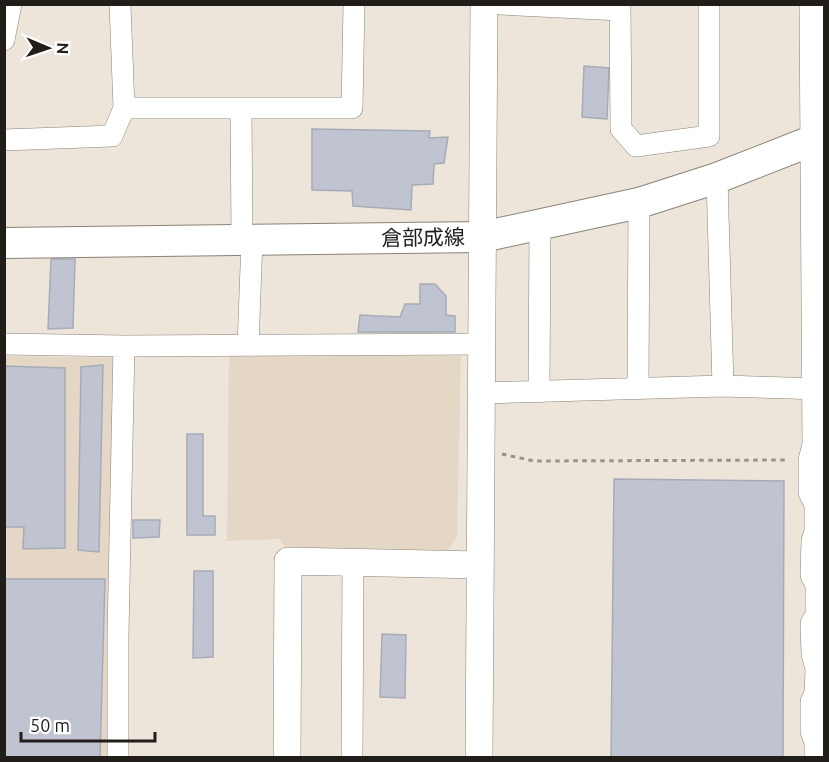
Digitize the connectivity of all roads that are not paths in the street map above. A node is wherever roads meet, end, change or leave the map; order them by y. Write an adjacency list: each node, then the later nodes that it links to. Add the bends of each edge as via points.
1 (120, 4): 10 (street)
2 (354, 4): 11 (street, via 352,108)
3 (484, 4): 18 (street)
4 (500, 4): 6 (street)
5 (709, 4): 6 (street, via 709,136 636,147 621,129)
6 (620, 7)
7 (8, 9): 9 (street)
8 (817, 10): 12 (street)
9 (4, 40)
10 (124, 108): 11 (street); 13 (street, via 112,136)
11 (241, 108): 19 (street)
12 (819, 136): 14 (main road, 倉部成線); 16 (street)
13 (4, 140)
14 (717, 178): 15 (main road, 倉部成線); 25 (street)
15 (639, 202): 17 (main road, 倉部成線); 26 (street)
16 (820, 208): 27 (street)
17 (540, 224): 18 (main road, 倉部成線); 28 (street)
18 (482, 237): 19 (main road, 倉部成線); 22 (street)
19 (247, 240): 20 (main road, 倉部成線); 24 (street)
20 (4, 243)
21 (4, 344): 23 (street)
22 (482, 344): 24 (street); 29 (street)
23 (124, 346): 24 (street); 32 (street)
24 (248, 346)
25 (723, 386): 26 (street); 27 (street)
26 (638, 388): 28 (street)
27 (820, 389): 36 (street, via 812,460 812,492 818,504 814,575 819,584 819,616 814,624 819,668 814,702)
28 (539, 392): 29 (street)
29 (482, 393): 31 (street)
30 (353, 563): 31 (street); 33 (street, via 288,561); 34 (street)
31 (480, 565): 35 (street)
32 (118, 758)
33 (287, 758)
34 (352, 758)
35 (479, 758)
36 (818, 758)

